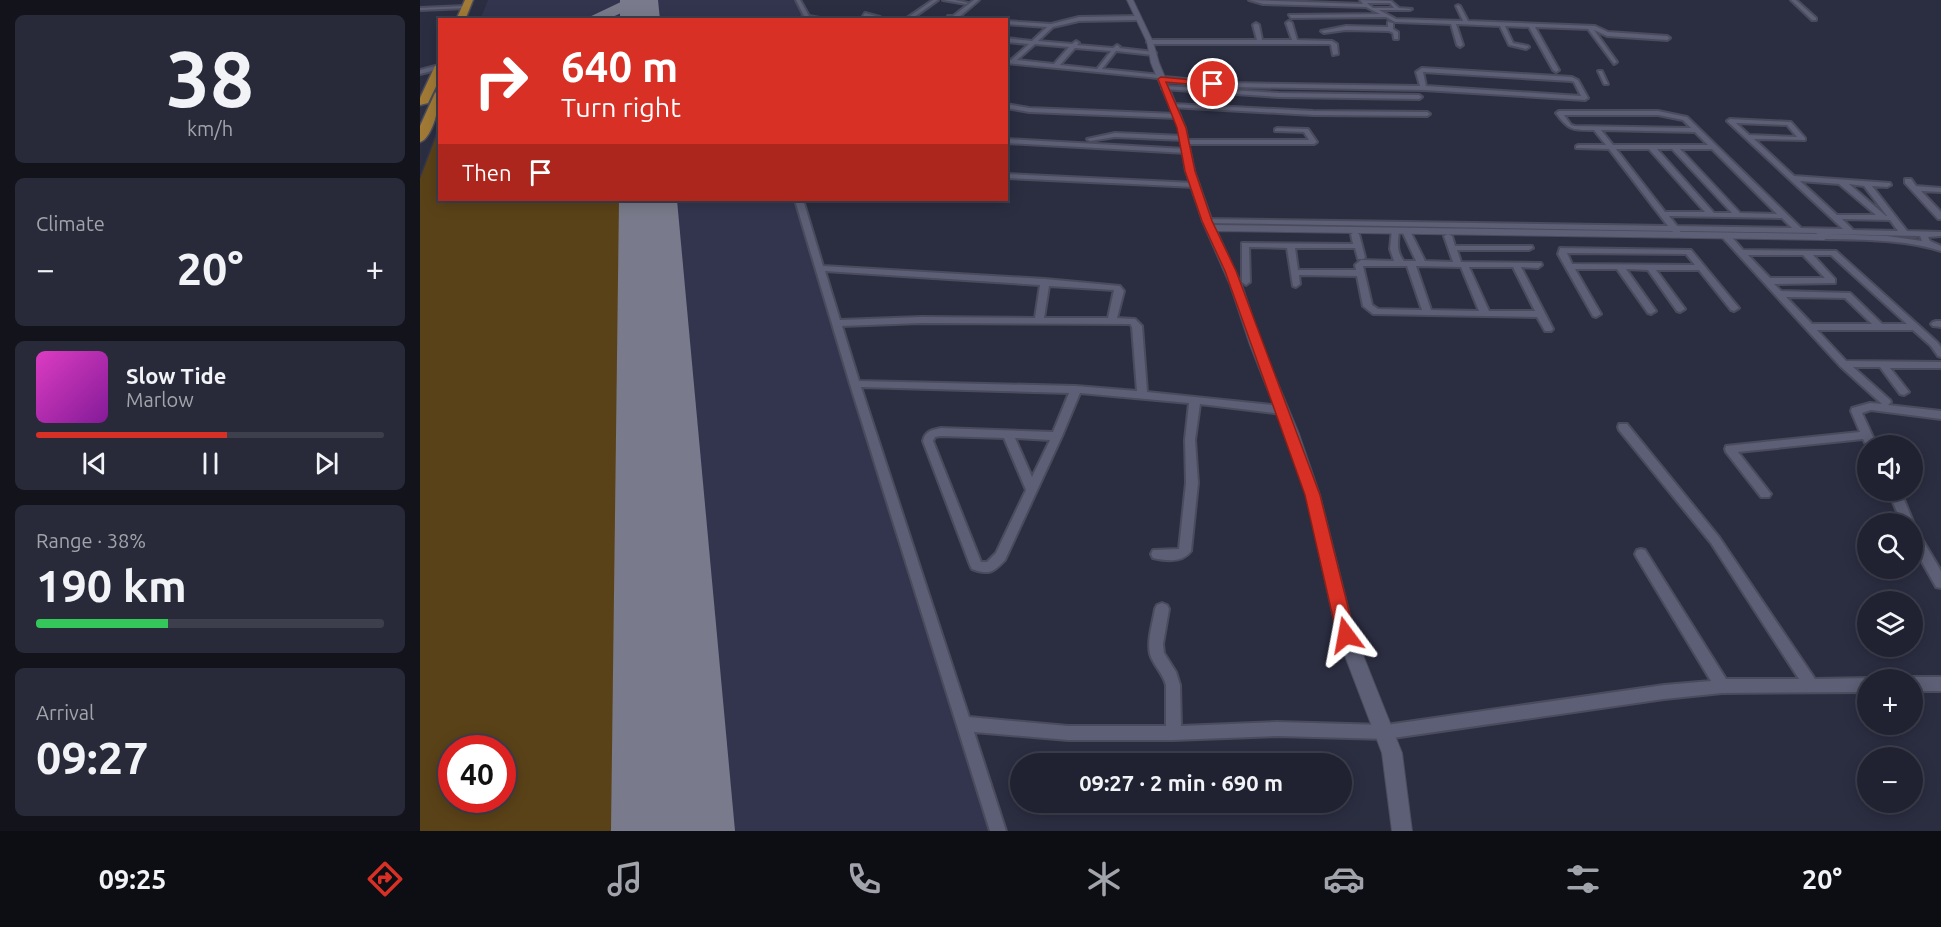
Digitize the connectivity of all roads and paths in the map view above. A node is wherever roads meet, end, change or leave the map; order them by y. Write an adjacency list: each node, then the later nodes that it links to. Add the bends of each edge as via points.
1 (798, 0): 21 (street)
2 (936, 0): 27 (street)
3 (945, 0): 28 (street, via 966,3)
4 (977, 0): 28 (street)
5 (1130, 0): 29 (street)
6 (1253, 0): 9 (street)
7 (1339, 0): 12 (street)
8 (1793, 0): 30 (street)
9 (1291, 2): 12 (street)
10 (1365, 2): 12 (street); 15 (street); 16 (street, via 1393,2)
11 (472, 4): 14 (street); 22 (highway); 23 (highway)
12 (1346, 5)
13 (1458, 6): 35 (street)
14 (420, 9)
15 (1374, 9): 16 (street); 20 (street)
16 (1398, 9): 17 (street)
17 (1410, 9)
18 (865, 15): 26 (street)
19 (1291, 16): 20 (street)
20 (1385, 16): 31 (street)
21 (807, 17): 24 (street); 25 (street)
22 (462, 18)
23 (468, 18)
24 (804, 18)
25 (814, 18)
26 (876, 18)
27 (909, 18)
28 (948, 18)
29 (1137, 18): 37 (street, via 1079,19); 52 (street)
30 (1814, 19)
31 (1395, 20): 34 (street); 41 (street)
32 (1008, 22): 37 (street)
33 (1289, 23): 47 (street)
34 (1452, 23): 35 (street); 50 (street)
35 (1466, 23): 36 (street)
36 (1502, 24): 39 (street); 53 (street, via 1511,44)
37 (1051, 26): 45 (street)
38 (1256, 26): 46 (street)
39 (1531, 26): 40 (street); 59 (street)
40 (1589, 28): 43 (street, via 1607,34); 56 (street)
41 (1391, 29): 42 (street); 48 (street, via 1323,29)
42 (1396, 38)
43 (1667, 38)
44 (1008, 39): 45 (street)
45 (1035, 41): 49 (street); 55 (street)
46 (1260, 42): 47 (street); 52 (street)
47 (1295, 42): 48 (street)
48 (1328, 42): 54 (street, via 1334,44)
49 (1075, 44): 51 (street); 57 (street)
50 (1460, 45)
51 (1116, 48): 52 (street); 61 (street)
52 (1152, 48): 64 (street)
53 (1526, 48)
54 (1335, 54)
55 (1009, 61): 57 (street)
56 (1614, 62)
57 (1056, 66): 61 (street)
58 (438, 68): 62 (street)
59 (1557, 70)
60 (438, 71): 69 (highway)
61 (1098, 71): 64 (street)
62 (420, 72)
63 (1600, 72): 65 (street)
64 (1162, 82): 66 (street); 67 (street, via 1279,95); 71 (street)
65 (1606, 82)
66 (1424, 88): 66 (street, via 1420,70 1572,79 1585,98)
67 (1419, 97)
68 (438, 98): 77 (highway)
69 (422, 102)
70 (1008, 106): 71 (street, via 1026,110)
71 (1175, 111): 72 (street); 80 (street)
72 (1427, 114)
73 (1596, 128): 75 (street); 75 (street, via 1570,127 1560,113 1666,113 1685,118); 81 (street)
74 (1278, 130): 80 (street, via 1306,130 1314,142)
75 (1698, 130): 85 (street)
76 (1747, 137): 76 (street, via 1800,139 1804,138 1790,123 1730,121); 87 (street)
77 (420, 138)
78 (1090, 139): 80 (street, via 1115,135)
79 (1008, 141): 80 (street)
80 (1185, 143): 93 (street)
81 (1610, 146): 82 (street); 83 (street); 100 (street)
82 (1578, 147)
83 (1652, 147): 84 (street); 88 (street)
84 (1674, 147): 85 (street); 89 (street)
85 (1716, 147): 104 (street)
86 (1008, 176): 93 (street)
87 (1791, 178): 90 (street); 105 (street)
88 (1679, 179): 89 (street); 101 (street)
89 (1704, 179): 103 (street)
90 (1840, 181): 92 (street); 106 (street)
91 (1908, 181): 95 (street)
92 (1866, 183): 94 (street); 108 (street)
93 (1195, 185): 109 (street)
94 (1887, 185)
95 (1916, 188): 96 (street); 97 (street)
96 (1941, 190)
97 (1926, 199): 99 (street); 107 (street)
98 (799, 201): 138 (street)
99 (1941, 201)
100 (1664, 214): 101 (street); 113 (street)
101 (1711, 214): 102 (street)
102 (1724, 215): 103 (street); 114 (street)
103 (1738, 215): 104 (street)
104 (1784, 216): 111 (street)
105 (1833, 217): 106 (street); 112 (street)
106 (1883, 217): 108 (street)
107 (1941, 217)
108 (1892, 218): 115 (street)
109 (1208, 225): 110 (street); 113 (street); 171 (street, via 1224,256)
110 (1401, 231): 113 (street); 131 (street, via 1417,249); 131 (street, via 1392,250 1395,258)
111 (1799, 231): 114 (street); 117 (street)
112 (1850, 231): 115 (street); 117 (street)
113 (1677, 232): 114 (street); 121 (street)
114 (1742, 233): 117 (street); 121 (street)
115 (1904, 233): 118 (street)
116 (1354, 234): 123 (street)
117 (1821, 234): 124 (street, via 1887,238)
118 (1930, 234): 119 (street); 124 (street, via 1924,236)
119 (1941, 234)
120 (1448, 236): 125 (street)
121 (1726, 236): 127 (street)
122 (1291, 245): 123 (street); 140 (street); 144 (street, via 1244,246)
123 (1358, 246): 129 (street)
124 (1936, 247): 130 (street)
125 (1452, 248): 126 (street); 132 (street)
126 (1529, 248)
127 (1742, 252): 128 (street); 142 (street)
128 (1806, 253): 142 (street, via 1832,281); 159 (street, via 1837,256)
129 (1361, 257)
130 (1941, 257)
131 (1411, 264): 132 (street); 141 (street, via 1361,263); 150 (street)
132 (1461, 264): 133 (street); 151 (street)
133 (1516, 265): 134 (street); 152 (street)
134 (1538, 265)
135 (1569, 266): 136 (street); 139 (street, via 1563,250 1684,251 1692,254); 153 (street)
136 (1620, 267): 137 (street); 149 (street)
137 (1650, 267): 139 (street); 148 (street)
138 (821, 268): 143 (street); 156 (street)
139 (1702, 268): 147 (street)
140 (1294, 272): 141 (street); 145 (street)
141 (1360, 273): 150 (street, via 1370,309)
142 (1768, 281): 146 (street)
143 (1045, 282): 154 (street); 155 (street, via 1119,289)
144 (1246, 282)
145 (1296, 284)
146 (1781, 294): 157 (street); 158 (street, via 1847,295)
147 (1734, 308)
148 (1680, 309)
149 (1651, 311)
150 (1426, 312): 151 (street)
151 (1485, 313): 152 (street)
152 (1540, 314): 160 (street)
153 (1596, 314)
154 (1039, 320): 155 (street); 156 (street)
155 (1112, 320): 168 (street, via 1137,325)
156 (837, 323): 165 (street)
157 (1810, 327): 158 (street); 162 (street)
158 (1880, 327): 159 (street)
159 (1912, 327): 161 (street)
160 (1548, 329)
161 (1941, 354)
162 (1843, 364): 163 (street); 170 (street)
163 (1882, 364): 164 (street); 167 (street)
164 (1941, 365)
165 (855, 384): 166 (street); 190 (street)
166 (1076, 389): 168 (street); 176 (street)
167 (1904, 393)
168 (1142, 394): 169 (street)
169 (1195, 400): 171 (street); 181 (street, via 1185,551 1180,555)
170 (1886, 402)
171 (1282, 411): 191 (street, via 1313,495 1346,635)
172 (1941, 415): 175 (street, via 1864,407 1856,411)
173 (1623, 427): 189 (street, via 1715,540)
174 (1008, 434): 176 (street); 178 (street); 178 (street, via 936,433 928,439 976,565 987,568 998,561)
175 (1867, 435)
176 (1057, 436): 178 (street)
177 (1857, 441): 179 (street, via 1730,449)
178 (1032, 490)
179 (1766, 494)
180 (1923, 551): 183 (street)
181 (1157, 554)
182 (1641, 555): 188 (street)
183 (1941, 583)
184 (1162, 609): 192 (street, via 1156,644 1173,685)
185 (1923, 684): 186 (street)
186 (1941, 684)
187 (1857, 685): 189 (street)
188 (1722, 686): 189 (street); 191 (street)
189 (1812, 686)
190 (963, 724): 192 (street, via 1068,733); 193 (street)
191 (1386, 732): 192 (street, via 1277,729); 194 (street)
192 (1174, 733)
193 (998, 831)
194 (1402, 831)

